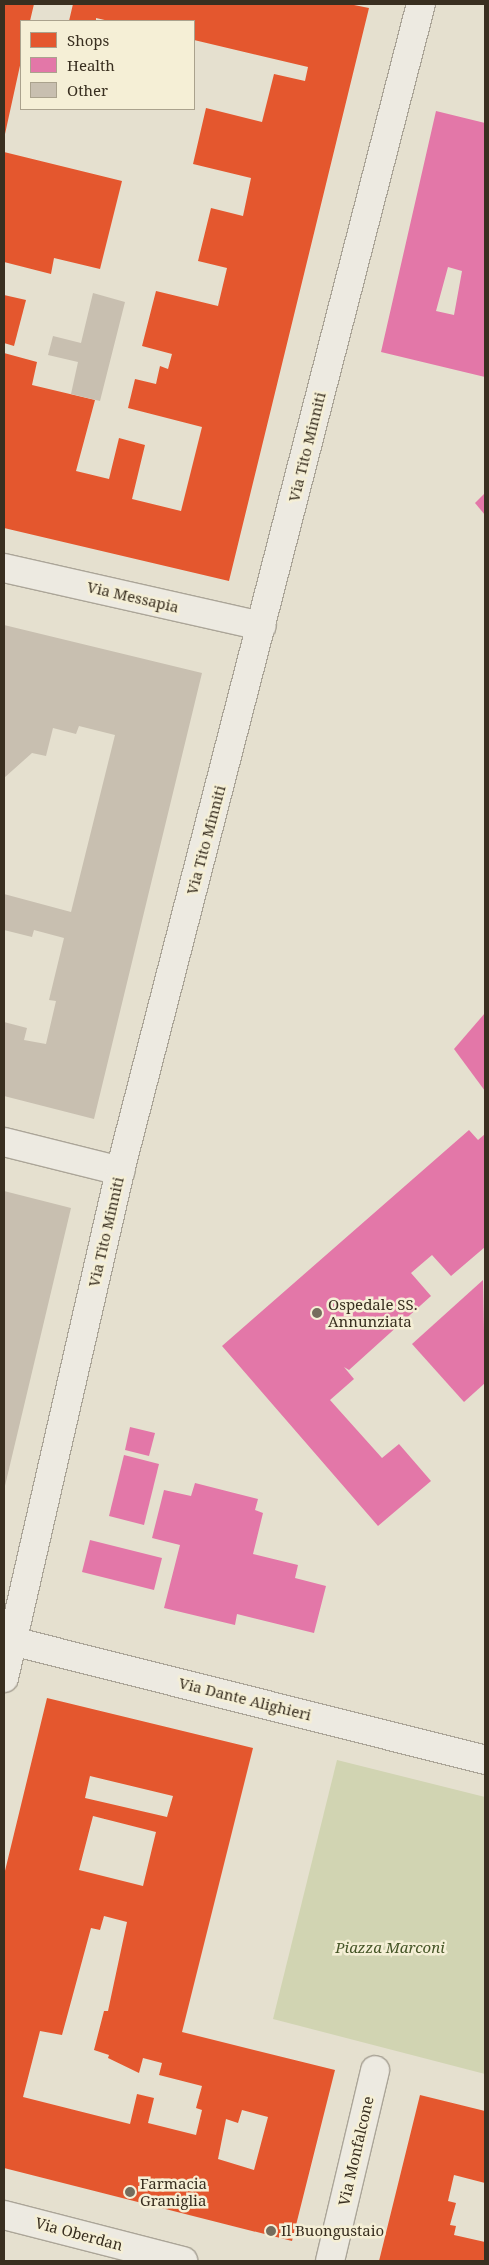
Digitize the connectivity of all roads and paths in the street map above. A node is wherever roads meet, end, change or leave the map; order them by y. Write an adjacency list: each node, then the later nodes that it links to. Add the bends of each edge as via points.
1 (421, 4): 3 (main road, Via Tito Minniti)
2 (4, 568): 3 (main road, Via Messapia)
3 (262, 626): 5 (main road, Via Tito Minniti)
4 (4, 1142): 5 (main road)
5 (120, 1171): 6 (main road, Via Tito Minniti)
6 (8, 1640): 7 (main road, Via Tito Minniti); 8 (main road, Via Dante Alighieri)
7 (4, 1678)
8 (485, 1760)
9 (375, 2070): 12 (main road, Via Monfalcone)
10 (4, 2214): 11 (main road, Via Oberdan)
11 (183, 2261)
12 (330, 2261)

